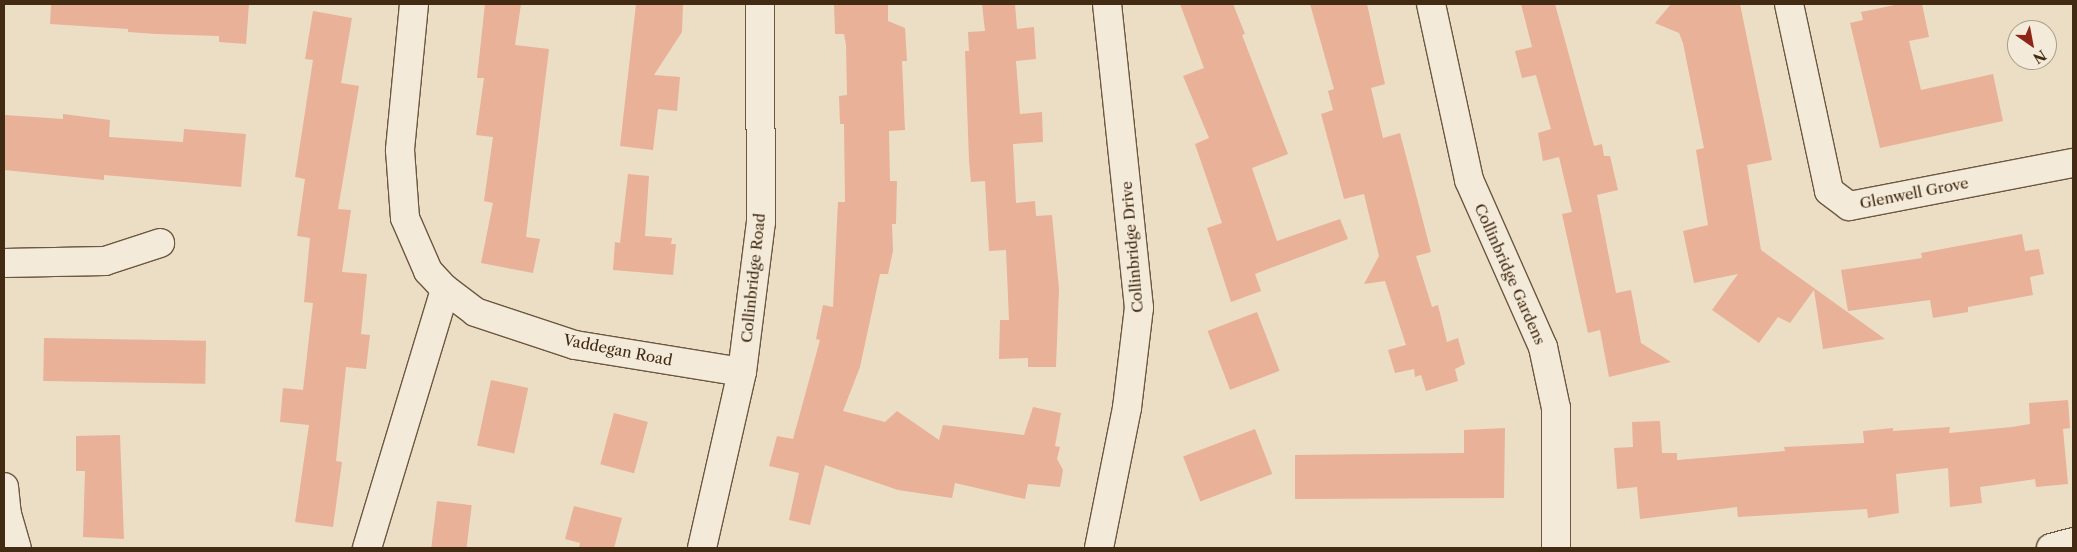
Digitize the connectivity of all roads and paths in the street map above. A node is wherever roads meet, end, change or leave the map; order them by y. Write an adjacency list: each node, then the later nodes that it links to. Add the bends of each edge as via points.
1 (414, 4): 9 (street, Vaddegan Road, via 400,150 405,218 428,271)
2 (760, 4): 10 (street, Collinbridge Road, via 761,222)
3 (1107, 4): 16 (street, Collinbridge Drive, via 1139,308 1127,408)
4 (1431, 4): 17 (street, Collinbridge Gardens, via 1470,180 1543,347 1556,408)
5 (1789, 4): 6 (street, Glenwell Grove, via 1829,191 1849,206)
6 (2073, 163)
7 (160, 243): 8 (street, via 105,261)
8 (4, 263)
9 (445, 289): 10 (street, Vaddegan Road, via 475,312 576,345); 14 (street)
10 (742, 372): 15 (street, Collinbridge Road)
11 (4, 487): 13 (street, via 7,514)
12 (2073, 542): 18 (street)
13 (17, 548)
14 (366, 548)
15 (702, 548)
16 (1099, 548)
17 (1556, 548)
18 (2051, 548)

